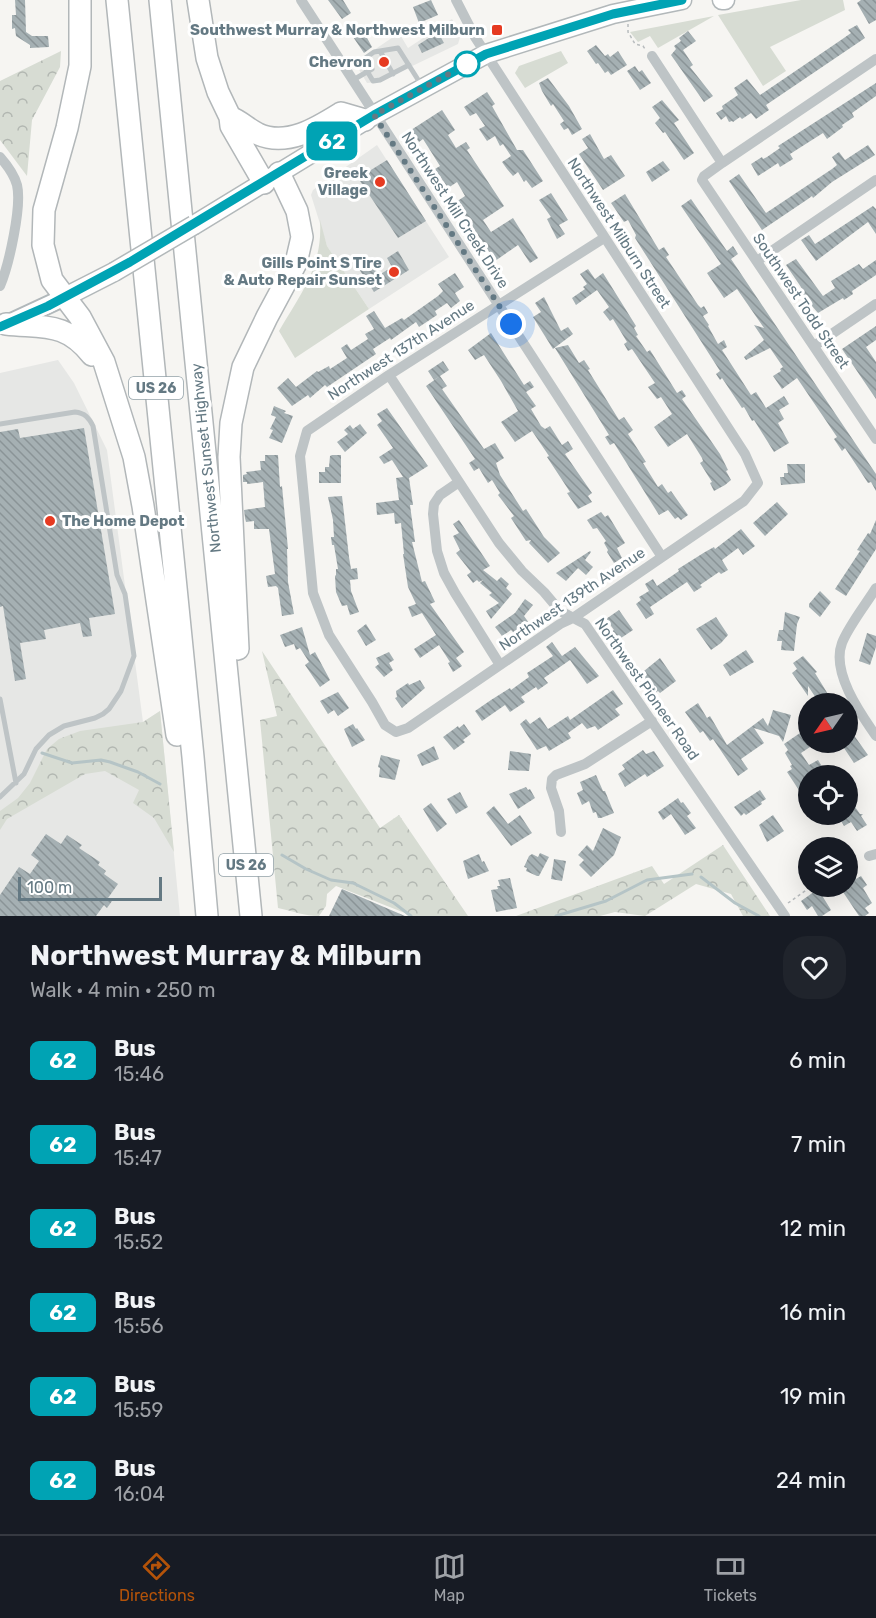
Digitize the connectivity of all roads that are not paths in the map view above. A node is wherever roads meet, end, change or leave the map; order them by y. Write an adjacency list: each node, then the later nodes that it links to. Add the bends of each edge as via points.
1 (80, 0): 26 (highway, via 80,66 44,210 43,228 52,280)
2 (117, 0): 47 (highway, US 26)
3 (160, 0): 42 (highway, Northwest Sunset Highway / US 26)
4 (198, 0): 17 (highway, via 207,58)
5 (302, 0): 15 (street, Northwest Mill Creek Drive)
6 (456, 0): 9 (street, Northwest Milburn Street)
7 (682, 0): 9 (main road, via 574,25)
8 (380, 51): 12 (lane, via 398,48); 13 (lane, via 361,61); 14 (lane)
9 (486, 54): 16 (main road); 23 (street, Northwest Milburn Street)
10 (652, 56): 20 (street)
11 (876, 59): 20 (street)
12 (409, 65): 14 (lane); 16 (lane)
13 (370, 70): 14 (lane, via 373,81); 15 (lane)
14 (393, 74)
15 (353, 80): 18 (street, Northwest Mill Creek Drive)
16 (423, 87): 18 (main road)
17 (230, 117): 18 (highway, via 259,135 282,138 315,129 341,113); 21 (highway, via 231,126)
18 (370, 118): 21 (main road); 28 (street, Northwest Mill Creek Drive)
19 (0, 157): 25 (street, via 12,172 19,198 7,269)
20 (722, 163): 24 (street, Southwest Todd Street, via 702,180)
21 (272, 178): 26 (main road, bridge); 42 (highway, via 297,211 301,244 291,275 243,368 231,423 239,664)
22 (876, 180): 24 (street)
23 (604, 238): 28 (street, Northwest 137th Avenue); 37 (street, Northwest Milburn Street, via 745,454)
24 (757, 261): 30 (street, Southwest Todd Street)
25 (0, 286)
26 (65, 297): 29 (main road); 32 (highway, via 80,316)
27 (876, 304): 30 (street)
28 (498, 305): 31 (street, Northwest 137th Avenue); 38 (street, Northwest Mill Creek Drive)
29 (3, 326): 32 (highway, via 57,329 73,335)
30 (814, 346): 34 (street, Southwest Todd Street)
31 (389, 375): 36 (street, Northwest Pioneer Road); 46 (street, Northwest 137th Avenue, via 308,431 300,456 313,593 329,635 385,725)
32 (108, 378): 47 (highway, via 129,440 143,503 180,754)
33 (0, 424): 48 (lane, via 75,412 91,421 134,656 109,709 49,735)
34 (873, 426): 35 (street, Southwest Todd Street)
35 (876, 439)
36 (459, 482): 40 (street, Northwest Pioneer Road, via 498,543 560,611); 41 (street, via 434,504 437,551 444,573)
37 (758, 483): 38 (street, Northwest 139th Avenue, via 744,501)
38 (662, 557): 40 (street, Northwest 139th Avenue)
39 (876, 588): 45 (street, via 841,644 840,666 845,686)
40 (573, 618): 41 (street, Northwest 139th Avenue); 44 (street, Northwest Pioneer Road, via 585,624)
41 (500, 665): 46 (street, Northwest 139th Avenue, via 408,728)
42 (228, 683): 53 (highway, Northwest Sunset Highway / US 26)
43 (0, 699): 48 (lane)
44 (652, 721): 50 (street, via 585,764 552,779); 51 (street, Northwest Pioneer Road)
45 (875, 731)
46 (396, 732)
47 (194, 777): 52 (highway, US 26)
48 (15, 783): 49 (lane)
49 (0, 797)
50 (561, 832)
51 (783, 912)
52 (207, 916)
53 (251, 916)

